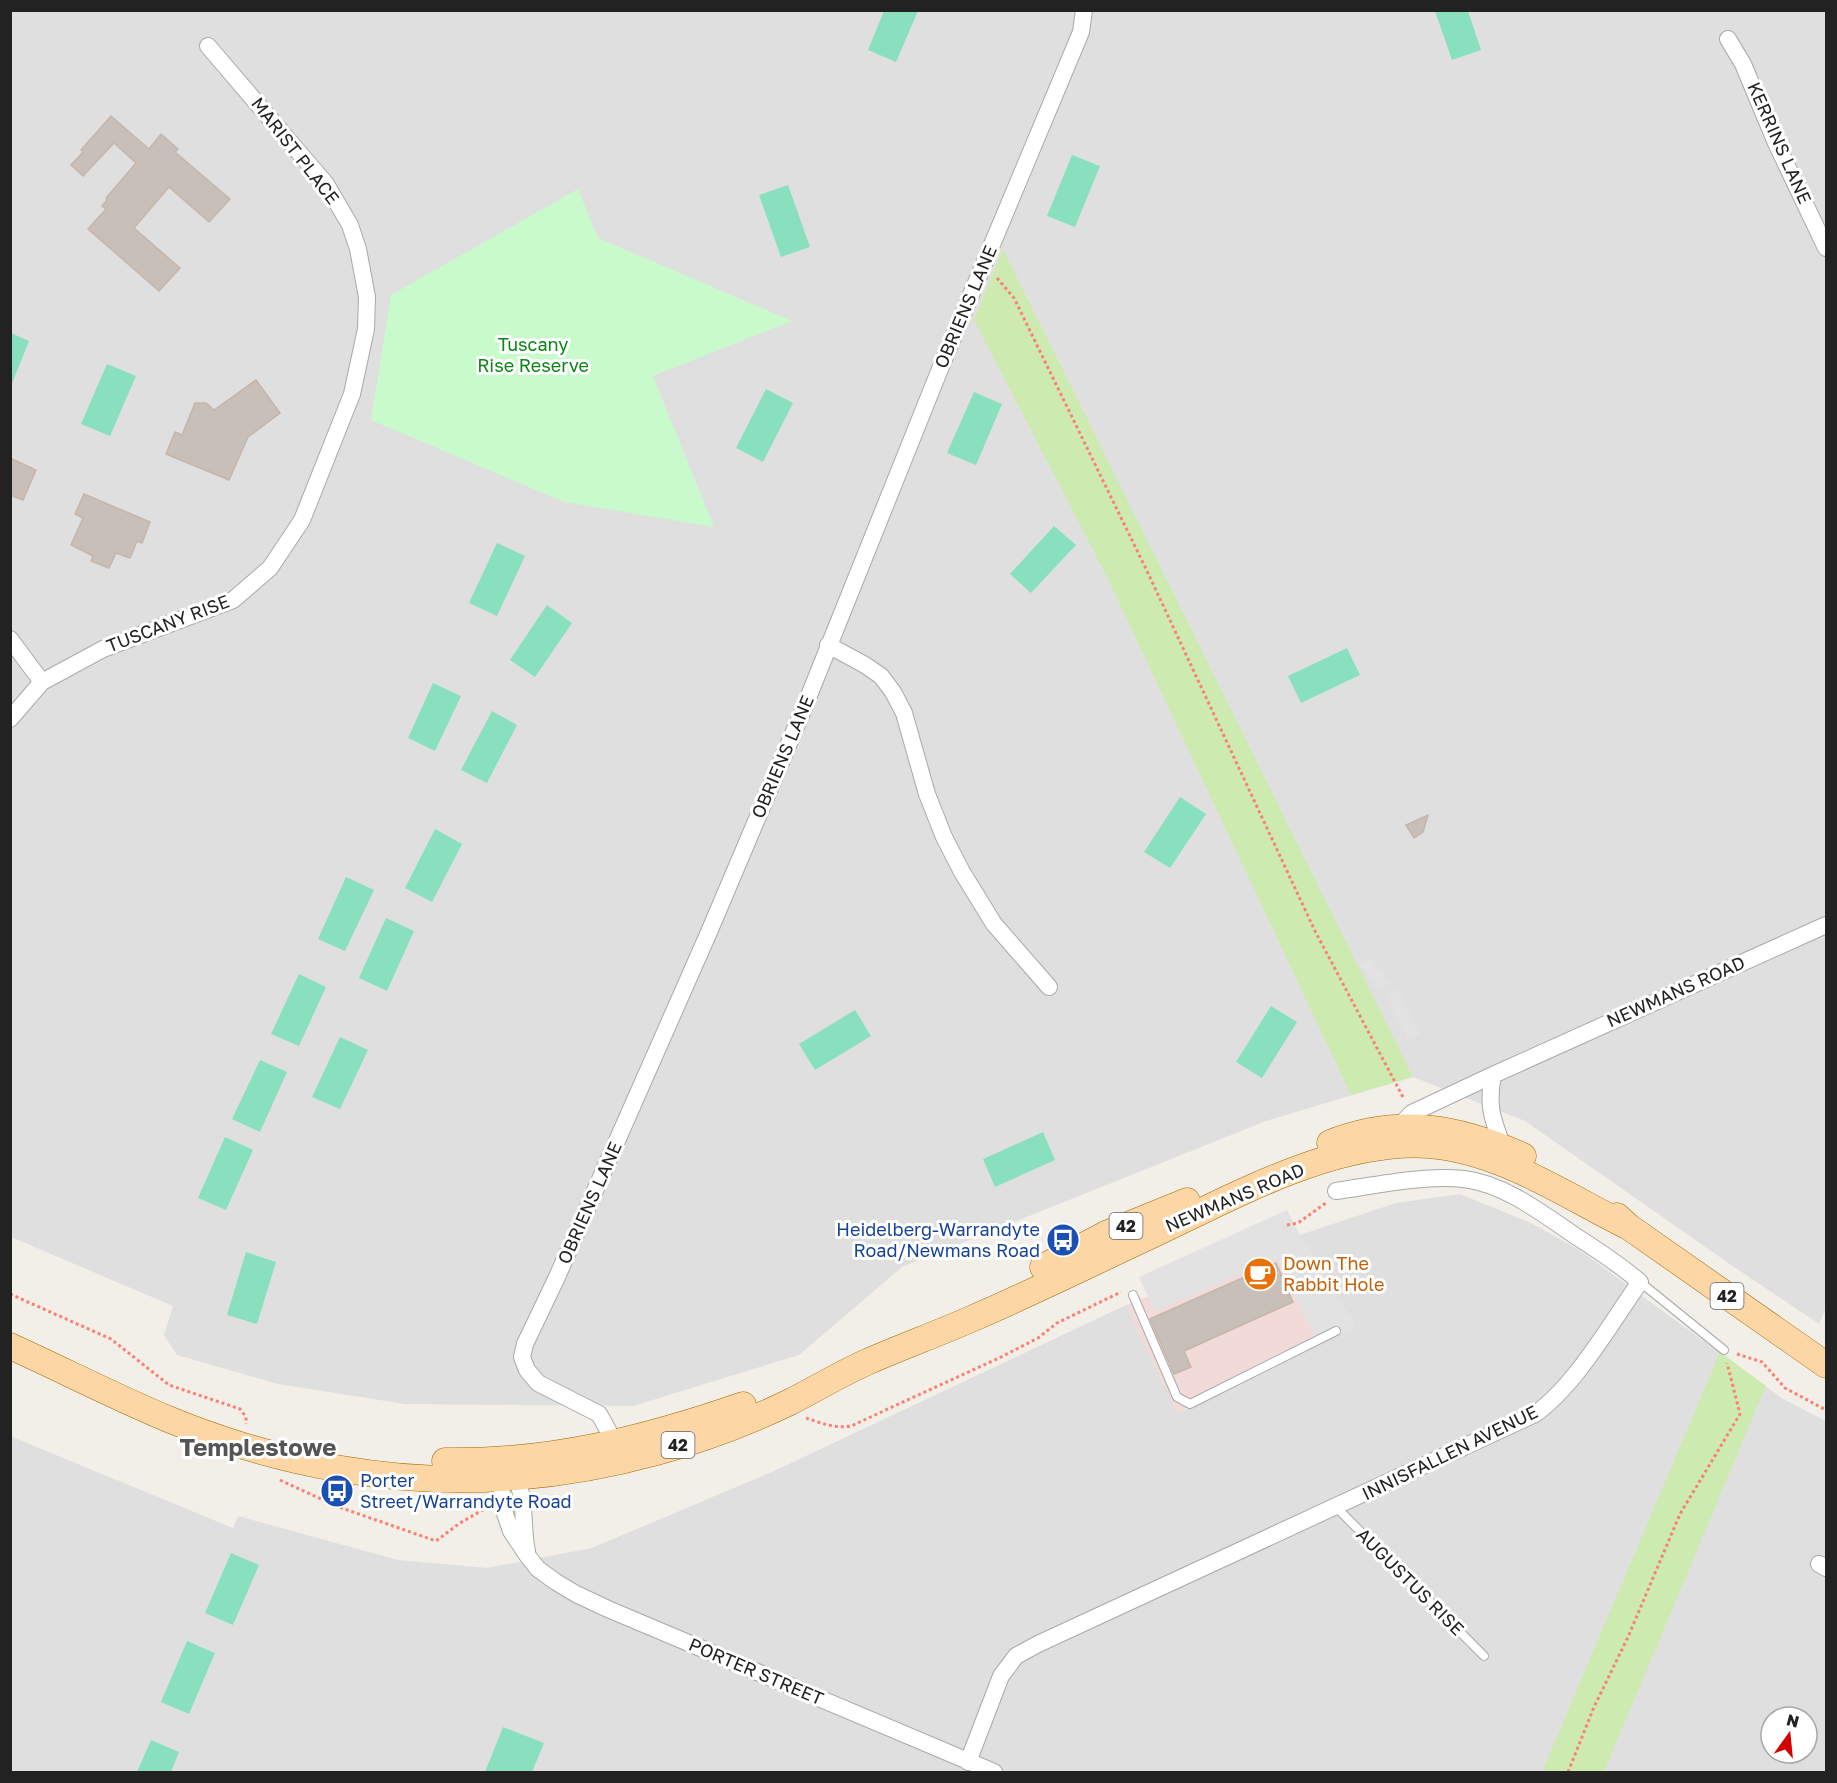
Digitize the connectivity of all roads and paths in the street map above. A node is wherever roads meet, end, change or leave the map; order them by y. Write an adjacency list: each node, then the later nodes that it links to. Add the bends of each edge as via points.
1 (1084, 10): 5 (street, OBRIENS LANE, via 1081,32)
2 (1728, 39): 4 (street, KERRINS LANE)
3 (208, 46): 6 (street, MARIST PLACE, via 326,184 350,225 358,249 367,297 366,329 352,394)
4 (1827, 248)
5 (985, 263): 8 (street, OBRIENS LANE); 14 (path, via 1014,298 1147,571 1316,931)
6 (334, 442): 9 (street, TUSCANY RISE, via 302,520 270,568 233,600 103,649)
7 (10, 639): 9 (street)
8 (828, 645): 12 (street, via 881,676 893,692 904,713 927,794 962,872 994,924); 31 (street, OBRIENS LANE, via 710,932 525,1344 522,1357 526,1371 538,1383 599,1414)
9 (42, 682): 10 (street, TUSCANY RISE)
10 (10, 719)
11 (1827, 925): 13 (street, NEWMANS ROAD)
12 (1049, 987)
13 (1493, 1075): 14 (street, NEWMANS ROAD); 15 (street, via 1490,1109)
14 (1402, 1129): 15 (main road, 42, via 1437,1128); 18 (main road, 42, via 1431,1146 1500,1164); 31 (main road, NEWMANS ROAD / 42, via 1358,1151 1287,1174 975,1318 866,1362 733,1426 681,1444)
15 (1503, 1147): 18 (main road, 42, via 1559,1174 1605,1204)
16 (1336, 1191): 17 (path, via 1298,1224); 19 (street, via 1441,1178 1487,1185 1556,1223)
17 (1287, 1226)
18 (1629, 1227): 26 (main road, 42)
19 (1640, 1282): 25 (lane); 34 (street, INNISFALLEN AVENUE, via 1548,1405)
20 (1123, 1291): 29 (path, via 1057,1323 1038,1338 999,1358 851,1426 833,1426)
21 (10, 1294): 30 (path, via 111,1339 170,1385 240,1409 246,1416)
22 (1133, 1295): 23 (lane, via 1177,1397 1190,1404)
23 (1336, 1330)
24 (10, 1346): 27 (main road, 42)
25 (1724, 1350): 28 (path, via 1762,1362 1785,1388); 39 (path, via 1740,1414 1680,1514)
26 (1827, 1365)
27 (92, 1383): 30 (main road, 42); 33 (main road, 42, via 168,1419 308,1463 387,1475)
28 (1827, 1410)
29 (803, 1417)
30 (244, 1430): 33 (main road, 42, via 304,1447 369,1457 450,1461)
31 (616, 1452): 33 (main road, NEWMANS ROAD / 42, via 572,1471)
32 (272, 1476): 33 (path, via 336,1506 436,1541 490,1506)
33 (507, 1479): 35 (street, PORTER STREET, via 511,1531); 35 (street, via 523,1498)
34 (1336, 1507): 36 (lane, AUGUSTUS RISE); 37 (street, INNISFALLEN AVENUE, via 1016,1656 1001,1676)
35 (527, 1555): 37 (street, PORTER STREET, via 538,1569 576,1594)
36 (1484, 1656)
37 (968, 1762): 38 (street, PORTER STREET)
38 (994, 1773)
39 (1568, 1773)

